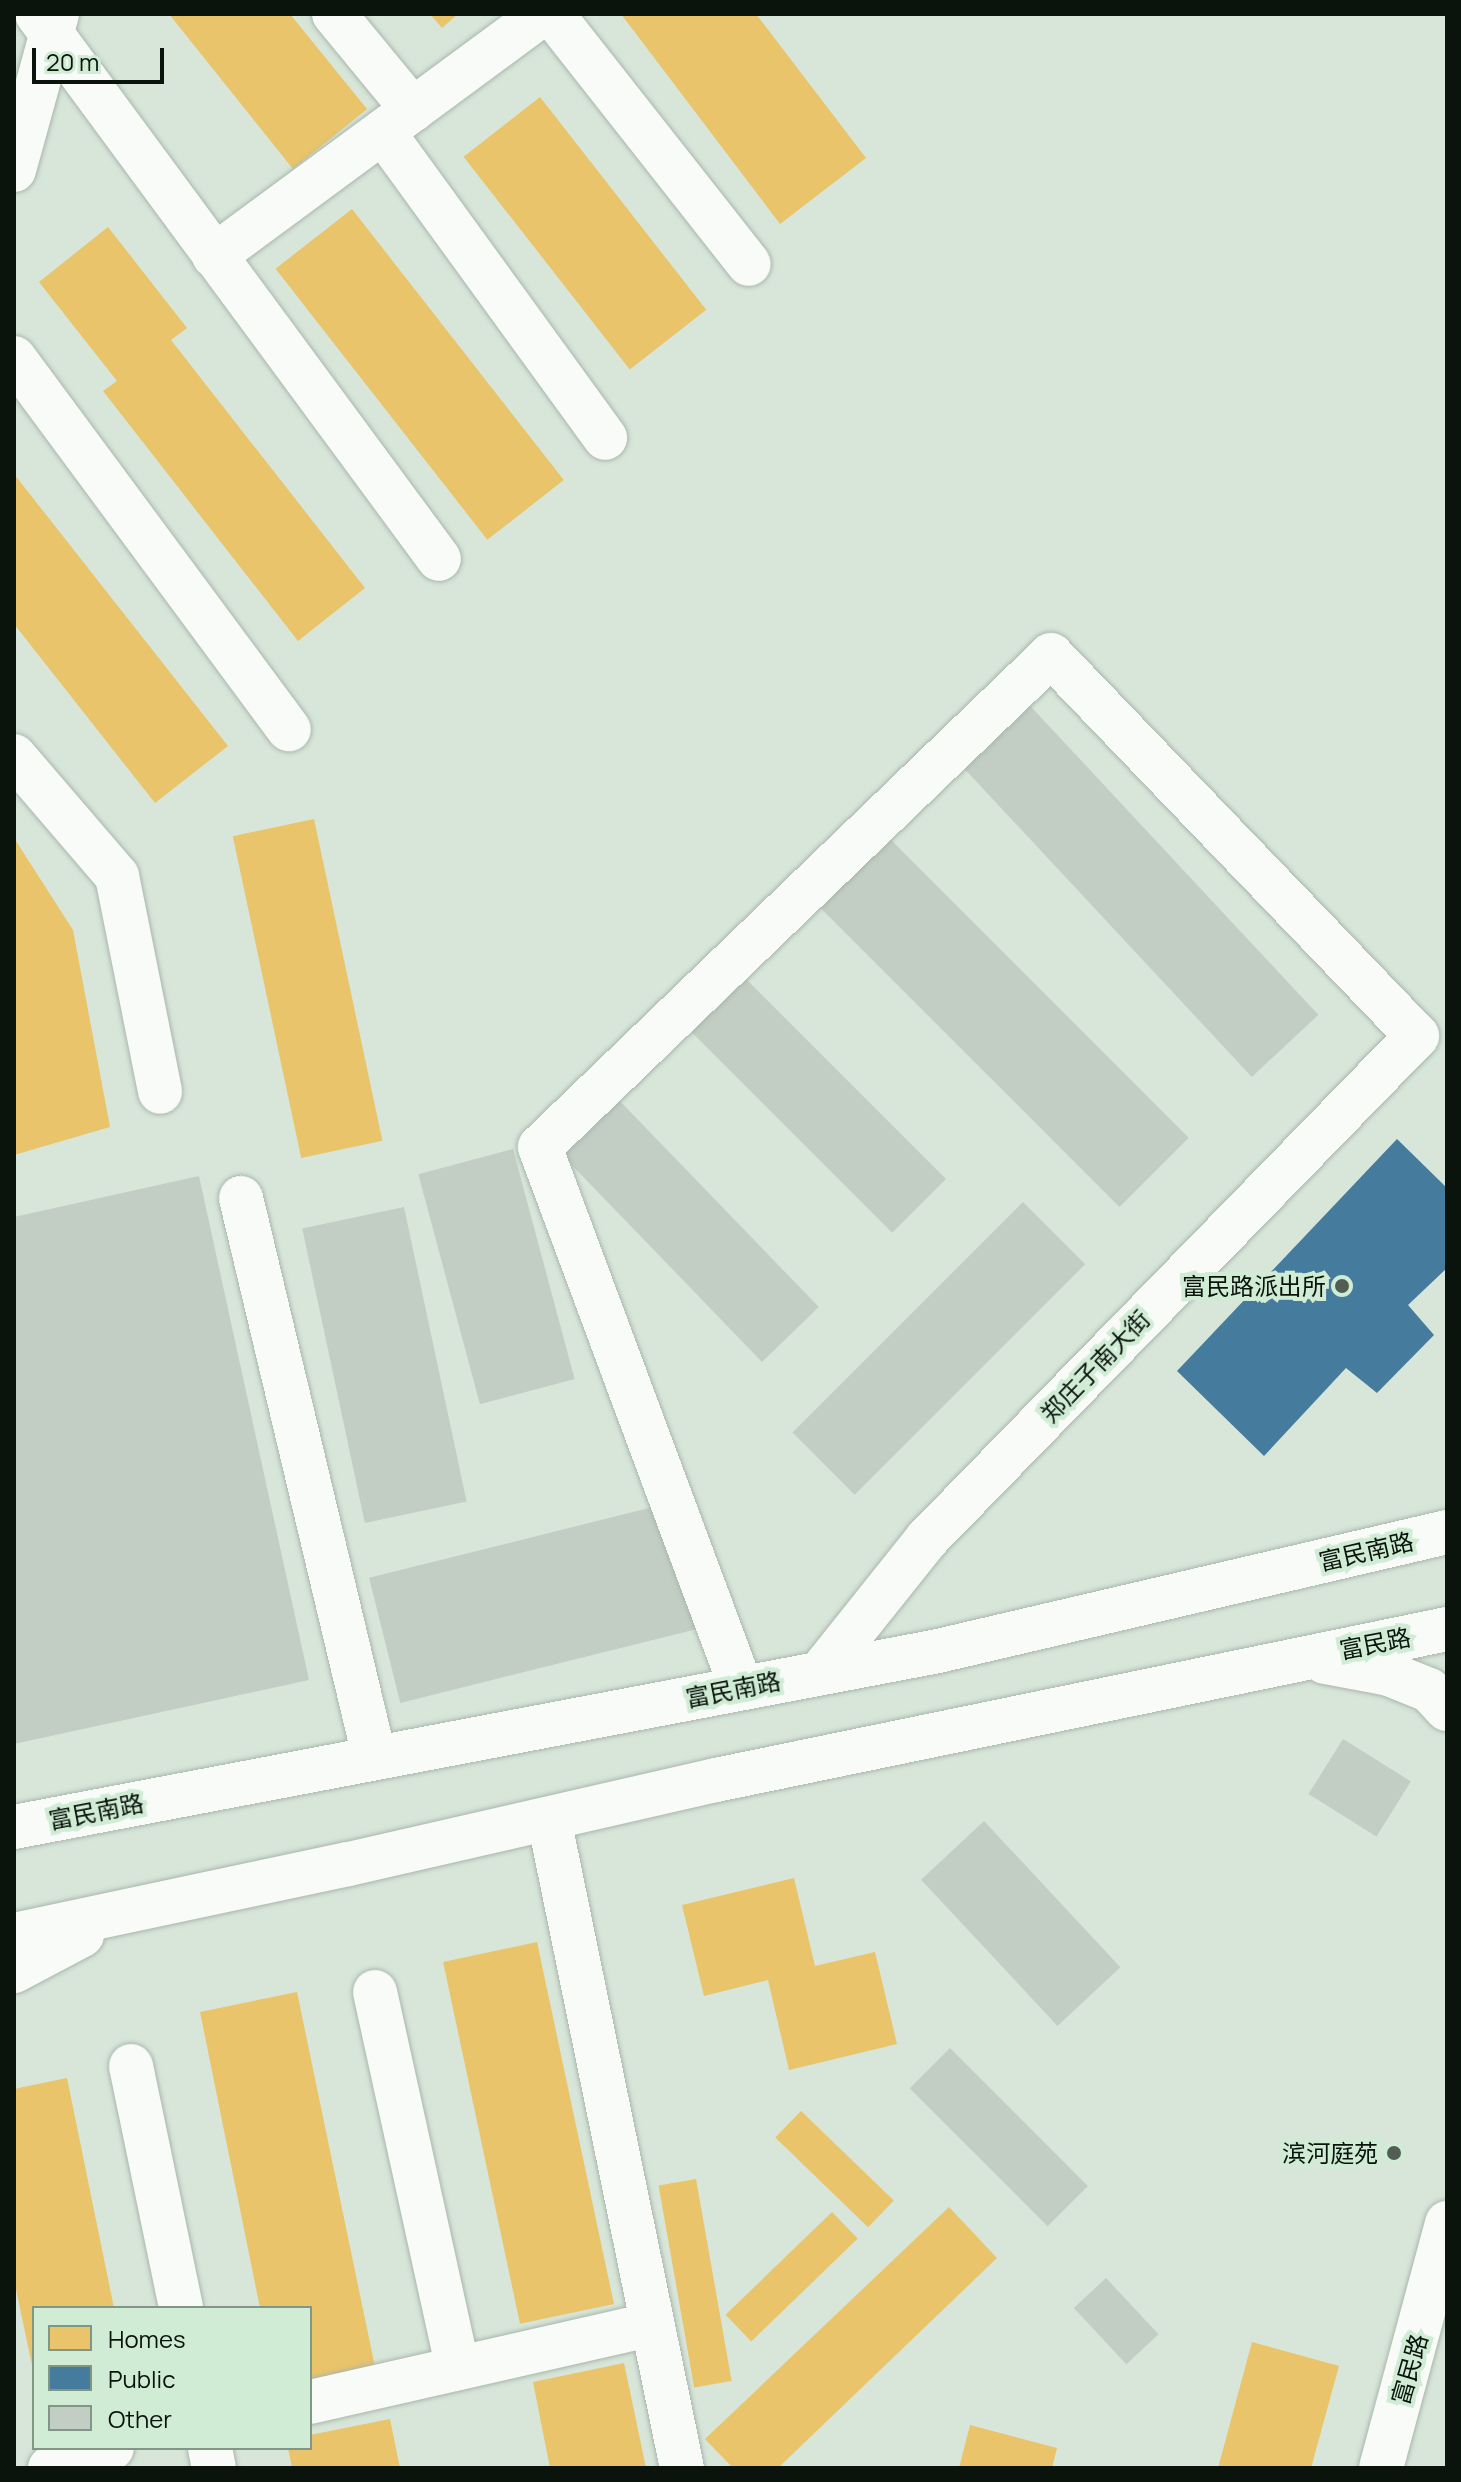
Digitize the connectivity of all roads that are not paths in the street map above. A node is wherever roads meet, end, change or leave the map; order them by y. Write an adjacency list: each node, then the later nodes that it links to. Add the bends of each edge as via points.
1 (334, 14): 5 (street)
2 (542, 14): 5 (street)
3 (552, 14): 8 (street)
4 (49, 21): 6 (street); 7 (street)
5 (398, 121): 7 (street); 10 (street)
6 (14, 170)
7 (214, 256): 11 (street)
8 (749, 264)
9 (14, 358): 12 (street)
10 (605, 438)
11 (439, 559)
12 (289, 729)
13 (14, 756): 14 (street, via 117,876)
14 (160, 1092)
15 (241, 1198): 22 (street)
16 (1447, 1532): 19 (street, 富民南路, via 938,1651)
17 (1447, 1629): 18 (street, 富民路)
18 (1303, 1657): 21 (street, via 1389,1674 1429,1690); 25 (street)
19 (820, 1673): 20 (street, 富民南路); 20 (street, 郑庄子南大街, via 927,1539 1417,1036 1051,655 540,1147)
20 (741, 1687): 22 (street, 富民南路)
21 (1447, 1709)
22 (374, 1756): 24 (street, 富民南路)
23 (14, 1801): 24 (street)
24 (96, 1812): 26 (street, 富民南路)
25 (549, 1819): 27 (street); 34 (street)
26 (14, 1827)
27 (124, 1912): 28 (street); 29 (street)
28 (14, 1935)
29 (14, 1971)
30 (375, 1992): 35 (street)
31 (131, 2066): 33 (street)
32 (1447, 2223): 40 (street, 富民路)
33 (181, 2306)
34 (652, 2324): 35 (street); 39 (street)
35 (458, 2368): 36 (street)
36 (312, 2402)
37 (106, 2450): 38 (street)
38 (50, 2468)
39 (682, 2468)
40 (1381, 2468)

